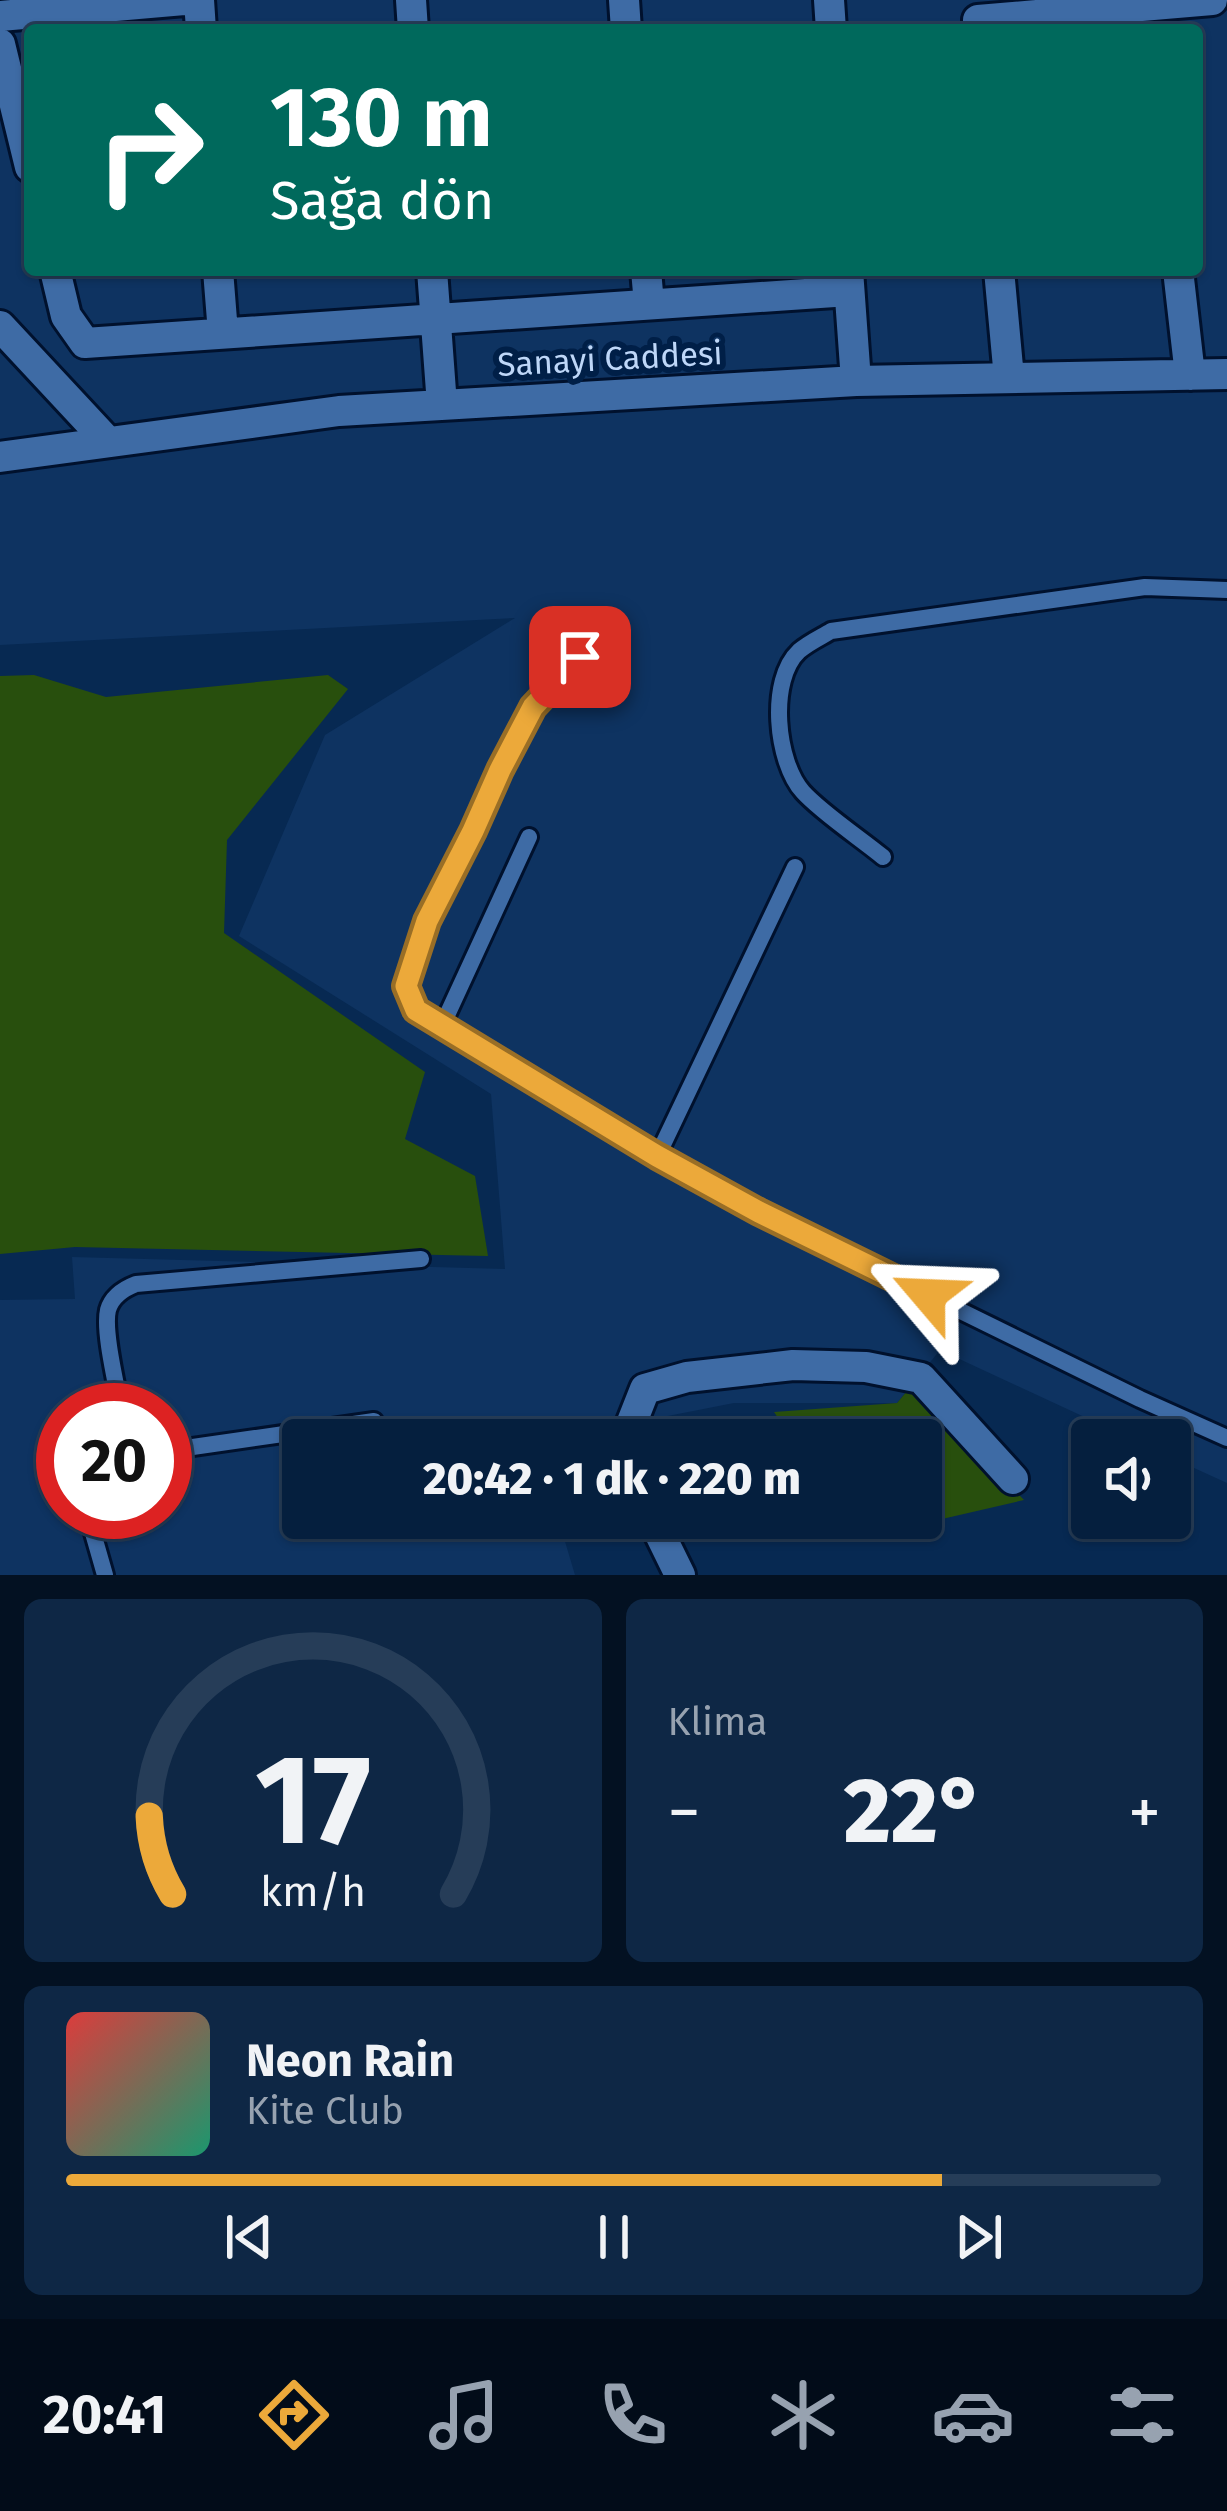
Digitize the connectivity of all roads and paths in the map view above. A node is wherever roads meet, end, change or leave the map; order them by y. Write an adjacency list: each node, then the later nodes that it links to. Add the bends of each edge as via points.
1 (184, 0): 4 (street)
2 (1212, 0): 3 (street)
3 (1151, 12): 5 (street)
4 (0, 16)
5 (978, 24)
6 (0, 44): 7 (street)
7 (24, 142)
8 (56, 276): 18 (street, via 66,316 85,343)
9 (218, 276): 18 (street)
10 (432, 276): 16 (street)
11 (647, 276): 15 (street)
12 (1000, 276): 21 (street)
13 (1179, 276): 20 (street)
14 (849, 281): 15 (street); 22 (street)
15 (649, 304): 16 (street)
16 (436, 319): 18 (street); 23 (street)
17 (0, 326): 24 (street)
18 (223, 333)
19 (1227, 374): 20 (street, Sanayi Caddesi)
20 (1190, 375): 21 (street, Sanayi Caddesi)
21 (1009, 378): 22 (street, Sanayi Caddesi)
22 (856, 381): 23 (street, Sanayi Caddesi)
23 (442, 405): 24 (street, Sanayi Caddesi)
24 (107, 442): 25 (street, Sanayi Caddesi)
25 (0, 457)
26 (1227, 590): 29 (lane, via 1145,587 831,631 797,653 778,711 786,758 801,790)
27 (580, 657): 31 (lane, via 533,707 427,921 406,986 416,1010)
28 (529, 837): 31 (lane)
29 (884, 857)
30 (795, 867): 32 (lane)
31 (442, 1026): 32 (lane)
32 (657, 1156): 37 (lane)
33 (421, 1259): 34 (lane, via 127,1287 113,1299 107,1323)
34 (117, 1383)
35 (633, 1419): 39 (street, via 645,1389 688,1377 866,1366 921,1378)
36 (282, 1434): 38 (lane)
37 (1227, 1438)
38 (192, 1446)
39 (1013, 1479)
40 (95, 1539): 42 (lane)
41 (662, 1539): 43 (street)
42 (105, 1575)
43 (680, 1575)

